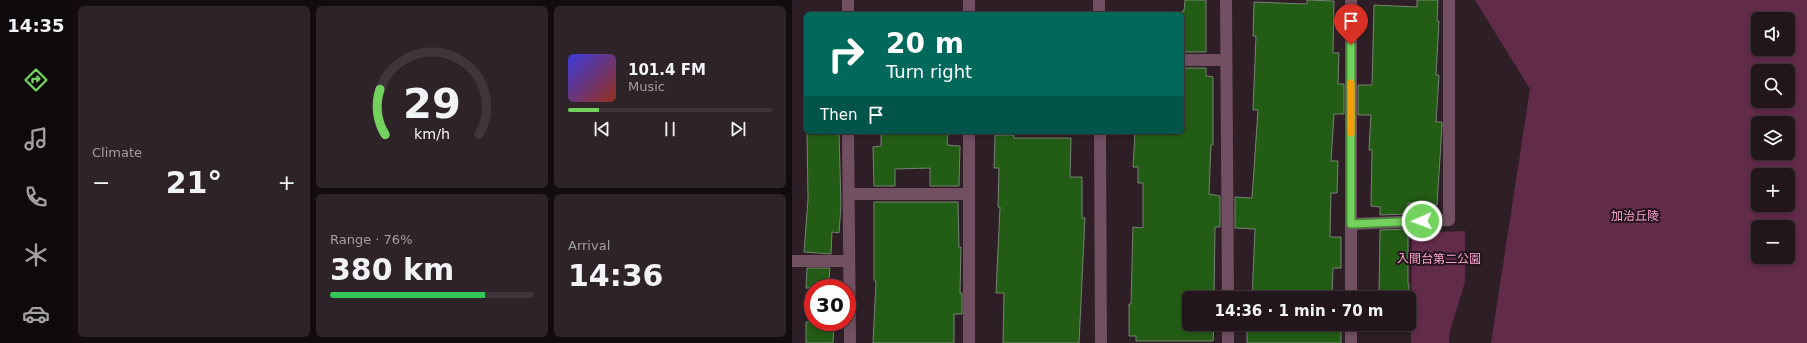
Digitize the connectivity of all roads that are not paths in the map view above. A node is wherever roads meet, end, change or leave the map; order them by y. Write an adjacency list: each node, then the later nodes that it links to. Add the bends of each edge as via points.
1 (848, 0): 7 (street)
2 (969, 0): 8 (street)
3 (1099, 0): 9 (street)
4 (1226, 0): 11 (street)
5 (1351, 0): 17 (street)
6 (1449, 0): 17 (street, via 1449,220)
7 (848, 12)
8 (969, 12)
9 (1099, 12)
10 (1184, 60): 11 (street)
11 (1226, 60): 20 (street)
12 (848, 134): 15 (street)
13 (969, 134): 16 (street)
14 (1100, 134): 26 (street)
15 (849, 194): 16 (street); 19 (street)
16 (969, 194): 25 (street)
17 (1351, 224): 21 (street)
18 (792, 261): 19 (street)
19 (849, 261): 24 (street)
20 (1228, 291)
21 (1351, 291)
22 (1228, 331): 27 (street)
23 (1351, 331): 28 (street)
24 (850, 343)
25 (970, 343)
26 (1101, 343)
27 (1228, 343)
28 (1351, 343)

